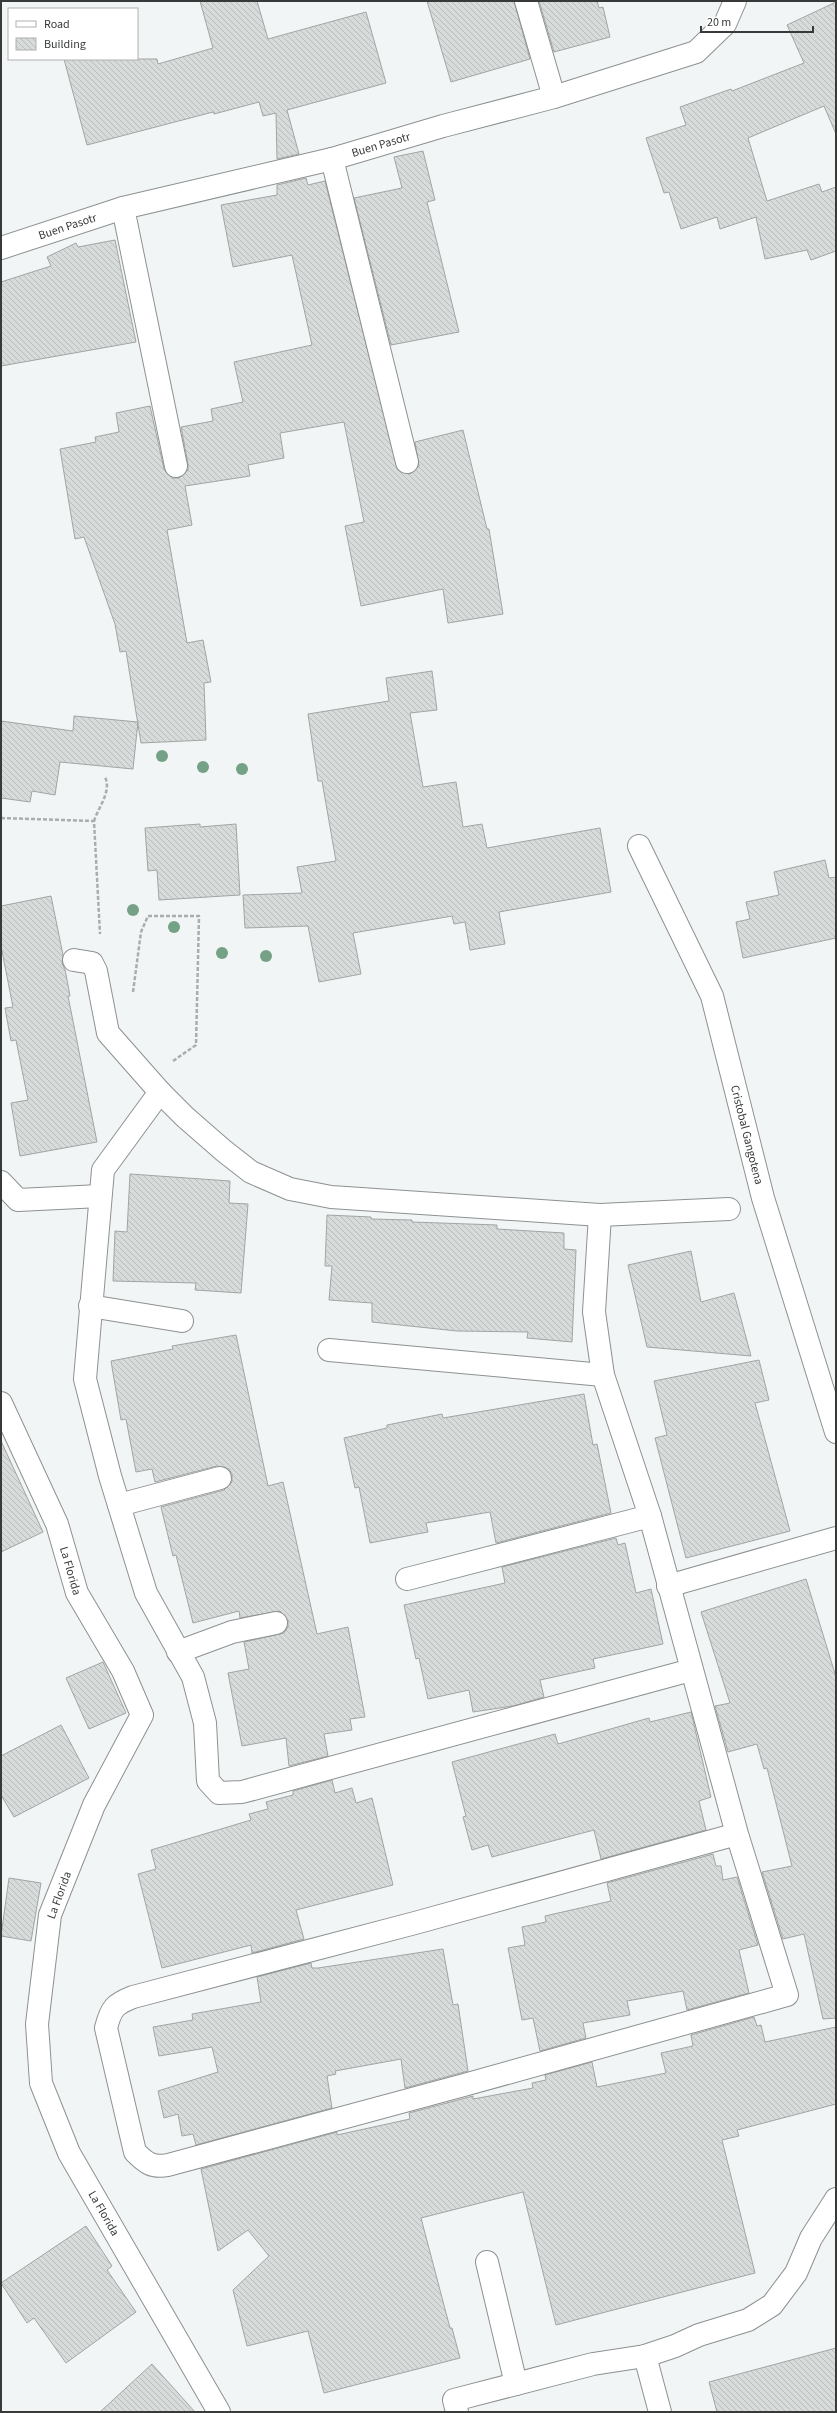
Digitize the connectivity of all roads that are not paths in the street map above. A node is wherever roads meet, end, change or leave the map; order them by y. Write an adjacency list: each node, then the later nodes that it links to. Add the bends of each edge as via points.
1 (526, 1): 3 (street)
2 (735, 1): 3 (street, Buen Pasotr, via 725,24 696,52)
3 (554, 97): 4 (street, Buen Pasotr)
4 (332, 159): 5 (street, Buen Pasotr); 7 (street)
5 (123, 208): 6 (street, Buen Pasotr); 8 (street)
6 (2, 248)
7 (407, 462)
8 (176, 466)
9 (639, 846): 21 (street, Cristobal Gangotena, via 712,996 763,1198)
10 (74, 960): 11 (street, via 92,964 96,971 108,1032)
11 (154, 1085): 13 (street, via 103,1170); 15 (street, via 224,1151 251,1172 290,1189 331,1197)
12 (1, 1182): 13 (street, via 18,1200)
13 (100, 1196): 16 (street)
14 (729, 1209): 15 (street)
15 (600, 1215): 19 (street, via 594,1312)
16 (90, 1306): 17 (street); 23 (street, via 85,1380)
17 (182, 1321)
18 (329, 1350): 19 (street)
19 (603, 1375): 24 (street)
20 (1, 1403): 36 (street, La Florida, via 57,1524 77,1593 124,1672 142,1715 94,1805 50,1915 37,2024 41,2083 69,2153)
21 (836, 1432)
22 (220, 1478): 23 (street)
23 (119, 1505): 29 (street, via 146,1593)
24 (650, 1516): 26 (street); 27 (street)
25 (836, 1538): 27 (street)
26 (406, 1579)
27 (668, 1586): 30 (street)
28 (276, 1623): 29 (street, via 232,1632)
29 (178, 1652): 30 (street, via 193,1677 205,1723 208,1781 219,1793 242,1792)
30 (691, 1670): 31 (street)
31 (737, 1834): 31 (street, via 415,1923 133,1997 117,2004 109,2016 106,2028 135,2152 146,2164 157,2167 168,2165 787,1995)
32 (836, 2199): 34 (street, via 811,2238 796,2273 772,2305 748,2320 699,2334 675,2346)
33 (487, 2262): 35 (street)
34 (645, 2356): 35 (street, via 593,2364); 38 (street)
35 (516, 2384): 37 (street, via 454,2400)
36 (219, 2412)
37 (457, 2412)
38 (660, 2412)

